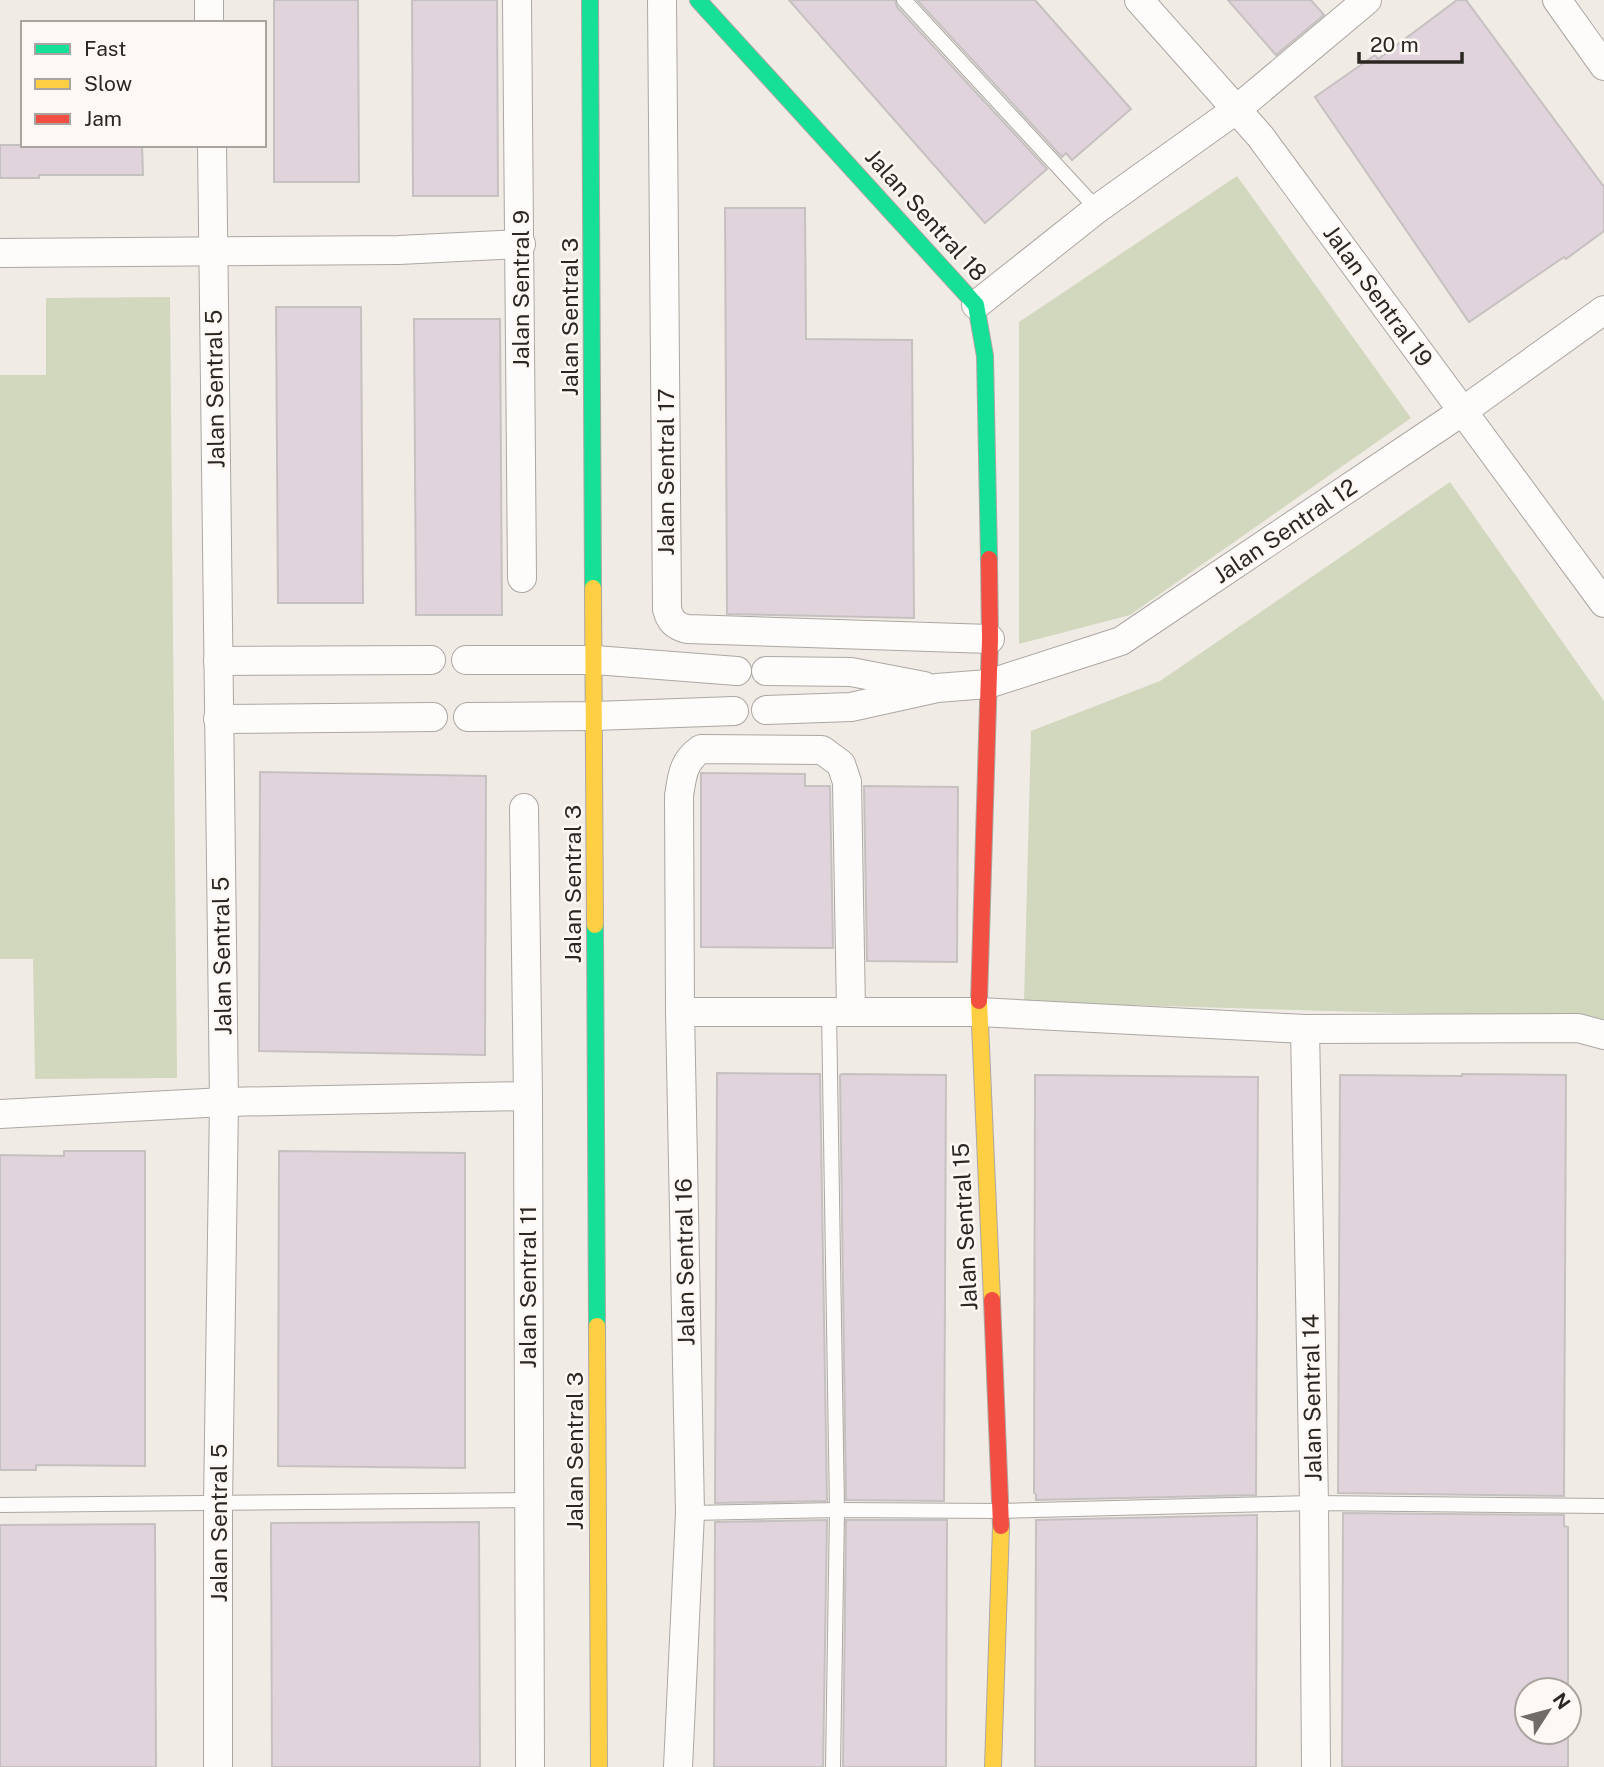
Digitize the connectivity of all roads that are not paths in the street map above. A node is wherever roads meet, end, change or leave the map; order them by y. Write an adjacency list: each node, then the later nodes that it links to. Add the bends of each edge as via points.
1 (209, 0): 10 (street)
2 (517, 0): 15 (street, Jalan Sentral 9)
3 (590, 0): 26 (street, Jalan Sentral 3)
4 (662, 0): 23 (street, Jalan Sentral 17, via 666,595 670,619 687,629)
5 (698, 0): 18 (street, Jalan Sentral 18)
6 (904, 0): 14 (lane)
7 (1139, 0): 12 (street, Jalan Sentral 19)
8 (1558, 0): 11 (street)
9 (1356, 3): 12 (street)
10 (209, 21)
11 (1604, 66)
12 (1237, 109): 14 (street); 20 (street, Jalan Sentral 19)
13 (212, 147): 16 (street, Jalan Sentral 5)
14 (1097, 209): 18 (street)
15 (521, 244): 16 (street); 21 (street, Jalan Sentral 9)
16 (214, 251): 17 (street); 27 (street, Jalan Sentral 5)
17 (0, 253)
18 (976, 305): 23 (street, Jalan Sentral 18, via 985,356)
19 (1604, 310): 20 (street, Jalan Sentral 12)
20 (1462, 411): 22 (street, Jalan Sentral 19); 30 (street, Jalan Sentral 12, via 1121,641)
21 (522, 578)
22 (1604, 603)
23 (990, 639): 30 (street, Jalan Sentral 18)
24 (431, 660): 27 (street)
25 (466, 660): 26 (street)
26 (595, 660): 28 (street); 34 (street, Jalan Sentral 3)
27 (218, 661): 37 (street, Jalan Sentral 5)
28 (737, 671)
29 (766, 671): 31 (street, Jalan Sentral 12, via 852,672)
30 (988, 684): 31 (street, Jalan Sentral 12); 41 (street, Jalan Sentral 15)
31 (937, 688): 32 (street, Jalan Sentral 12, via 851,707)
32 (766, 710)
33 (734, 711): 34 (street)
34 (595, 716): 36 (street); 57 (street, Jalan Sentral 3)
35 (433, 717): 37 (street)
36 (468, 717)
37 (218, 719): 45 (street, Jalan Sentral 5)
38 (524, 808): 44 (street, Jalan Sentral 11)
39 (840, 1011): 40 (street); 40 (street, Jalan Sentral 16, via 847,782 841,764 822,750 701,749 689,757 679,796); 41 (street); 52 (lane)
40 (680, 1012): 54 (street, Jalan Sentral 16)
41 (979, 1012): 42 (street); 53 (street, Jalan Sentral 15)
42 (1305, 1028): 43 (street); 48 (street, Jalan Sentral 14)
43 (1591, 1031)
44 (528, 1096): 45 (street); 47 (street, Jalan Sentral 11)
45 (224, 1102): 46 (street); 49 (street, Jalan Sentral 5)
46 (0, 1114)
47 (529, 1500): 49 (lane); 56 (street, Jalan Sentral 11)
48 (1314, 1503): 51 (lane); 53 (lane); 61 (street, Jalan Sentral 14)
49 (218, 1504): 50 (lane); 55 (street, Jalan Sentral 5)
50 (0, 1505)
51 (1604, 1506)
52 (837, 1510): 53 (lane); 54 (lane); 59 (lane)
53 (1000, 1511): 60 (street, Jalan Sentral 15)
54 (690, 1513): 58 (street, Jalan Sentral 16)
55 (218, 1767)
56 (530, 1767)
57 (599, 1767)
58 (678, 1767)
59 (833, 1767)
60 (993, 1767)
61 (1316, 1767)

